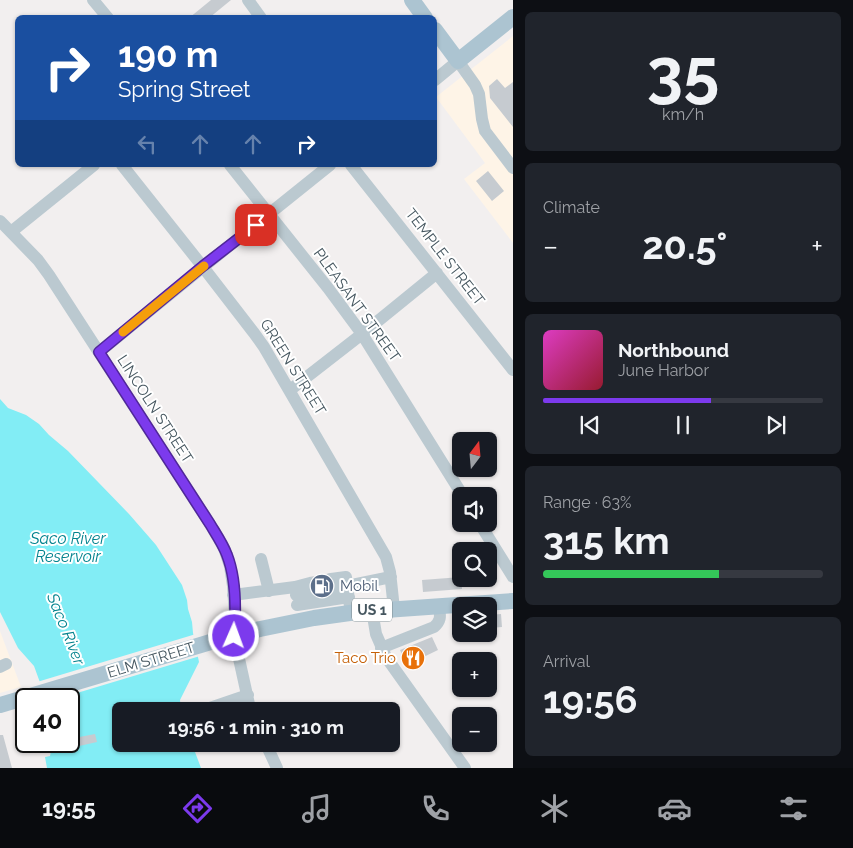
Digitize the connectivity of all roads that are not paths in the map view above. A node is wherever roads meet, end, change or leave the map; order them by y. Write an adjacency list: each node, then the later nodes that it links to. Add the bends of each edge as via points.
1 (93, 0): 4 (street)
2 (248, 0): 5 (street)
3 (412, 0): 6 (main road)
4 (106, 15)
5 (259, 15)
6 (423, 15)
7 (510, 25): 9 (main road)
8 (437, 33): 9 (main road)
9 (458, 61): 10 (street); 16 (street, via 479,94 484,131)
10 (437, 78)
11 (92, 167): 19 (street)
12 (124, 167): 20 (street, GREEN STREET)
13 (232, 167): 17 (street, PLEASANT STREET)
14 (328, 167): 17 (street)
15 (353, 167): 21 (street, TEMPLE STREET)
16 (513, 168)
17 (270, 214): 20 (street); 22 (street, PLEASANT STREET)
18 (0, 221): 19 (street, LINCOLN STREET)
19 (11, 232): 23 (street, LINCOLN STREET, via 49,275)
20 (203, 266): 23 (street); 25 (street, GREEN STREET, via 260,340)
21 (436, 273): 22 (street); 24 (street, TEMPLE STREET)
22 (362, 334): 25 (street); 26 (street, PLEASANT STREET)
23 (99, 352): 34 (street, LINCOLN STREET, via 220,542 228,559)
24 (513, 370)
25 (290, 390): 30 (street, GREEN STREET, via 386,557)
26 (457, 487)
27 (485, 532): 29 (street)
28 (261, 560): 33 (street)
29 (513, 576)
30 (391, 577): 35 (street); 39 (street, GREEN STREET)
31 (332, 584): 35 (street, via 346,577)
32 (311, 588): 37 (street)
33 (269, 590): 34 (street); 37 (street)
34 (234, 595): 41 (street, LINCOLN STREET)
35 (349, 598): 37 (main road, ELM STREET / US 1); 40 (main road, ELM STREET / US 1)
36 (513, 601): 38 (main road, ELM STREET / US 1)
37 (297, 602): 41 (main road, ELM STREET / US 1, via 251,631)
38 (439, 606): 39 (main road, ELM STREET / US 1); 42 (street, via 440,618 434,627)
39 (394, 609): 40 (main road, ELM STREET / US 1)
40 (372, 610): 42 (street)
41 (234, 636): 43 (street, LINCOLN STREET); 46 (main road, ELM STREET / US 1)
42 (381, 648): 49 (street)
43 (248, 695): 44 (street); 45 (street, LINCOLN STREET)
44 (228, 702)
45 (249, 702)
46 (8, 703)
47 (270, 752): 48 (street)
48 (277, 768)
49 (465, 768)

